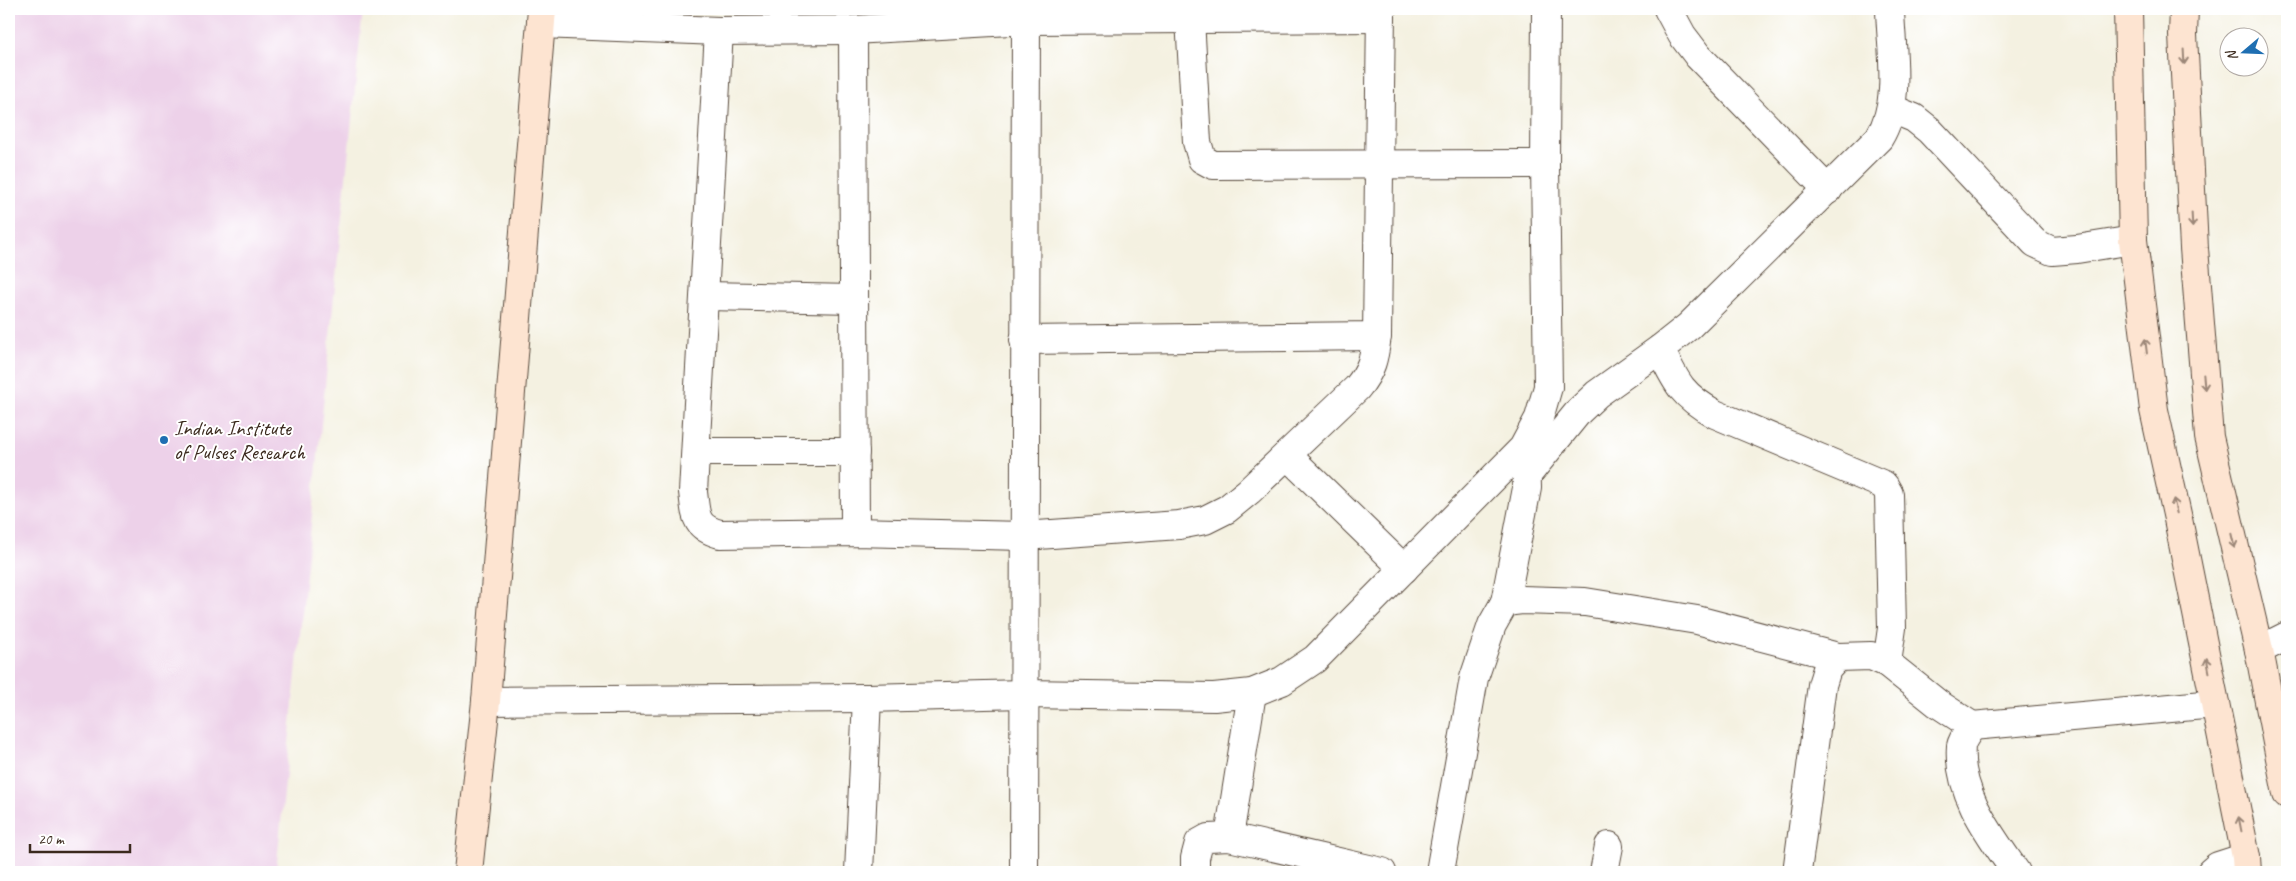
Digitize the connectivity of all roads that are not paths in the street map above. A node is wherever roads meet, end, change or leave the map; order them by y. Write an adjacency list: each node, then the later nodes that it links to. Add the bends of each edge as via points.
1 (1546, 9): 13 (street)
2 (1668, 9): 15 (street, via 1698,56)
3 (1890, 9): 12 (street)
4 (2128, 9): 16 (street)
5 (2184, 9): 32 (street, one-way to 32, via 2194,248 2209,436)
6 (1381, 13): 9 (street); 14 (street)
7 (1026, 14): 9 (street); 10 (street); 20 (street)
8 (542, 16): 11 (street); 38 (street)
9 (1190, 19): 14 (street, via 1197,142 1202,159 1213,166)
10 (853, 30): 11 (street); 18 (street)
11 (719, 31): 17 (street)
12 (1892, 109): 15 (street, via 1879,138); 16 (street, via 1914,118 1929,130 2035,243 2052,251)
13 (1545, 164): 14 (street); 22 (street, via 1548,387 1539,418)
14 (1379, 166): 19 (street)
15 (1828, 190): 21 (street, via 1689,326)
16 (2133, 240): 39 (street, one-way to 16, via 2154,410)
17 (705, 296): 18 (street); 23 (street)
18 (854, 299): 24 (street)
19 (1377, 336): 20 (street); 25 (street, via 1374,360 1368,374)
20 (1024, 340): 28 (street)
21 (1660, 349): 26 (street, via 1579,411); 34 (street, via 1685,394 1714,414 1884,485 1889,494 1892,628)
22 (1523, 448): 26 (street, via 1528,459); 29 (street)
23 (696, 452): 24 (street); 27 (street, via 693,492 697,520 705,530 720,534)
24 (855, 452): 27 (street)
25 (1287, 455): 28 (street, via 1227,509 1205,520 1179,525); 29 (street)
26 (1528, 474): 30 (street)
27 (855, 532): 28 (street)
28 (1024, 536): 36 (street)
29 (1404, 569): 35 (street, via 1315,659 1282,681)
30 (1505, 602): 33 (street, via 1585,602 1697,620); 50 (street, via 1492,625 1474,678)
31 (2287, 636): 32 (street)
32 (2259, 650): 41 (street)
33 (1838, 657): 34 (street, via 1871,656); 52 (street, via 1827,669 1822,685)
34 (1887, 663): 40 (street)
35 (1252, 693): 36 (street, via 1214,697); 42 (street)
36 (1024, 694): 37 (street); 47 (street)
37 (867, 698): 38 (street); 46 (street)
38 (486, 701): 45 (street)
39 (2216, 704): 40 (street); 44 (street, one-way to 39)
40 (1972, 726): 53 (street, via 1961,744 1963,779 1991,836)
41 (2287, 794)
42 (1228, 837): 48 (street, via 1208,838 1199,843); 49 (street)
43 (1608, 846): 51 (street)
44 (2247, 865): 54 (street, via 2218,866)
45 (468, 872)
46 (859, 872)
47 (1024, 872)
48 (1195, 872)
49 (1382, 872)
50 (1440, 872)
51 (1604, 872)
52 (1797, 872)
53 (2016, 872)
54 (2211, 872)

